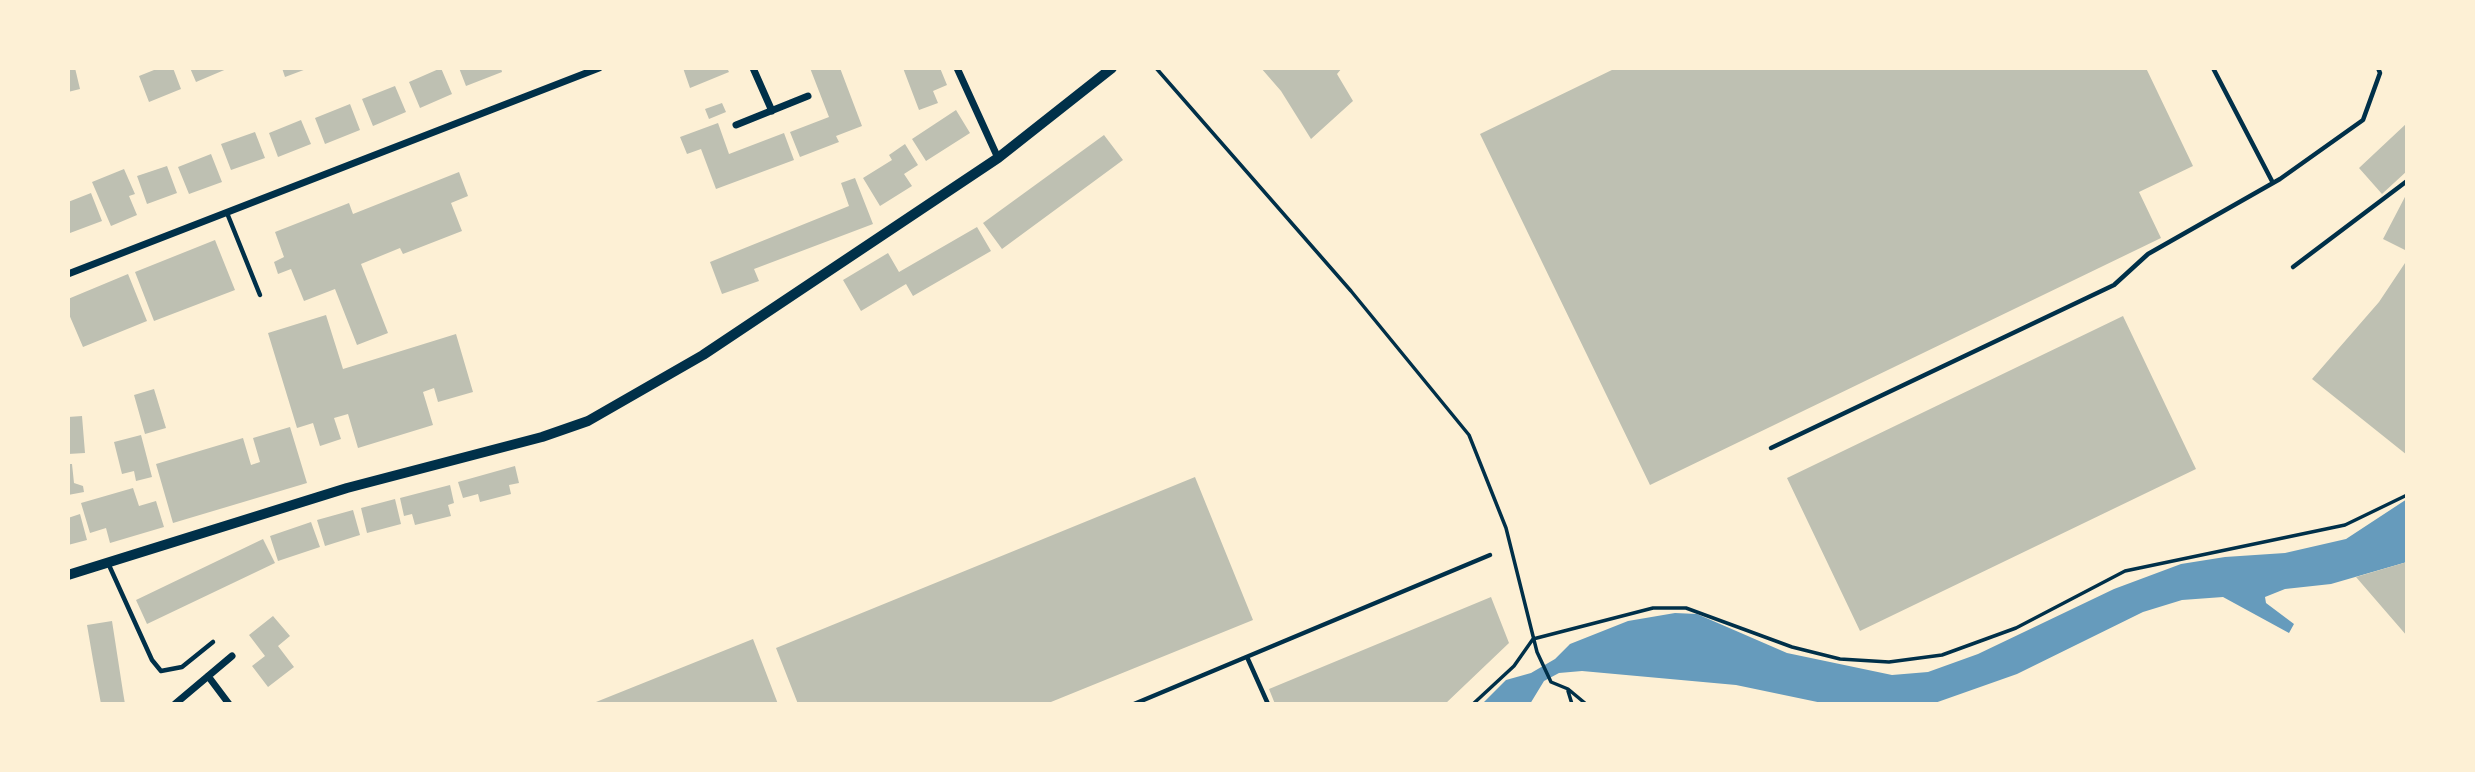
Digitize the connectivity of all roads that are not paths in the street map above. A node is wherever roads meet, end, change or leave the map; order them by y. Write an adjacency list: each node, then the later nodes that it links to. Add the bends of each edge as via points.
1 (599, 68): 13 (street)
2 (753, 68): 8 (street)
3 (957, 68): 10 (street)
4 (1112, 68): 10 (street)
5 (2213, 68): 12 (lane)
6 (2378, 68): 12 (lane, via 2363,120)
7 (808, 96): 8 (street)
8 (772, 111): 9 (street)
9 (736, 125)
10 (998, 158): 19 (street, via 711,350 589,421 347,488)
11 (2407, 181): 14 (lane)
12 (2273, 183): 17 (lane, via 2148,254 2114,285)
13 (227, 213): 15 (street); 16 (lane)
14 (2293, 267)
15 (68, 274)
16 (260, 295)
17 (1771, 448)
18 (1490, 555): 23 (lane)
19 (108, 562): 20 (street); 21 (lane, via 160,671 182,667)
20 (68, 575)
21 (212, 642)
22 (232, 656): 24 (street)
23 (1247, 657): 27 (lane); 28 (lane)
24 (208, 676): 25 (street); 26 (street)
25 (175, 704)
26 (229, 704)
27 (1134, 704)
28 (1268, 704)

